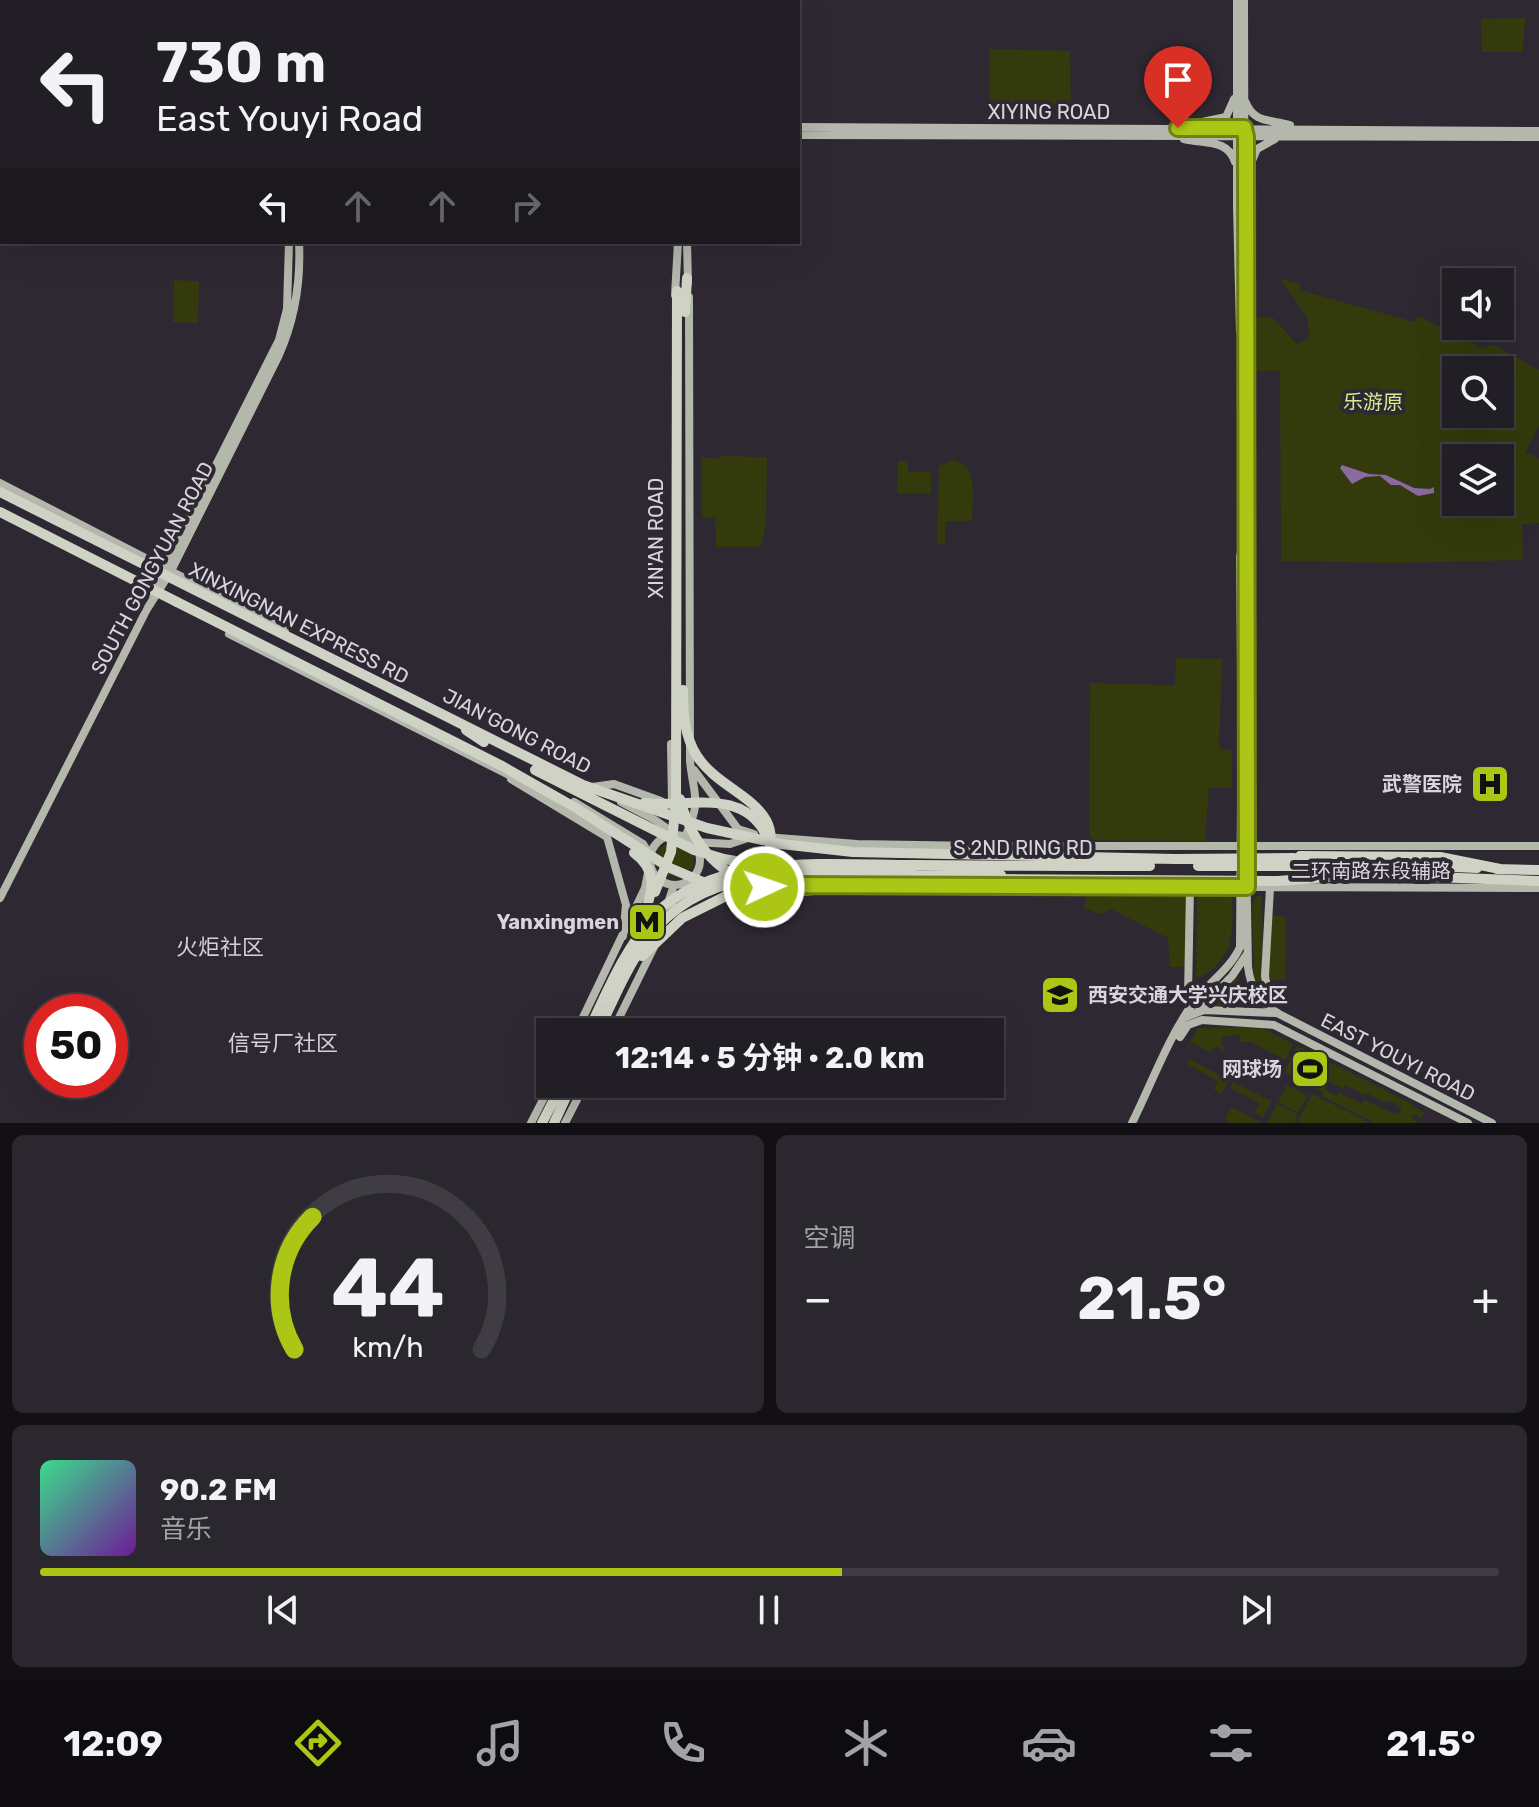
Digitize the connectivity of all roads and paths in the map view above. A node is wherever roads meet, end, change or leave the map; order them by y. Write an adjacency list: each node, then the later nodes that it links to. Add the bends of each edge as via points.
1 (1237, 0): 3 (main road)
2 (1244, 0): 4 (main road)
3 (1238, 74): 8 (main road, via 1226,117); 9 (main road)
4 (1244, 96): 6 (main road, via 1260,120); 9 (main road)
5 (800, 127): 8 (main road, XIYING ROAD)
6 (1302, 129): 7 (main road, XIYING ROAD); 9 (main road, XIYING ROAD)
7 (1539, 131)
8 (1168, 132): 9 (main road, XIYING ROAD); 10 (main road, XIYING ROAD); 13 (main road, via 1224,145)
9 (1241, 133): 11 (main road, XIYING ROAD); 13 (main road); 14 (main road)
10 (800, 135)
11 (1289, 137): 12 (main road, XIYING ROAD); 14 (main road, via 1257,149)
12 (1539, 137)
13 (1237, 170): 38 (main road)
14 (1246, 181): 38 (main road)
15 (289, 244): 24 (main road, SOUTH GONGYUAN ROAD, via 287,309 279,340)
16 (299, 244): 24 (main road, SOUTH GONGYUAN ROAD, via 297,295 287,338)
17 (678, 244): 20 (main road, XIN'AN ROAD)
18 (687, 244): 19 (main road, XIN'AN ROAD)
19 (687, 278): 26 (highway); 28 (main road, XIN'AN ROAD)
20 (677, 291): 26 (highway); 31 (main road, XIN'AN ROAD)
21 (0, 483): 24 (main road, JIAN‘GONG ROAD)
22 (0, 492): 32 (highway, XINXINGNAN EXPRESS RD, bridge)
23 (0, 515): 25 (main road, JIAN‘GONG ROAD); 29 (highway, XINXINGNAN EXPRESS RD, bridge)
24 (167, 570): 25 (main road, SOUTH GONGYUAN ROAD); 27 (main road, JIAN‘GONG ROAD)
25 (154, 595): 29 (main road, JIAN‘GONG ROAD); 62 (main road, SOUTH GONGYUAN ROAD); 63 (main road, SOUTH GONGYUAN ROAD)
26 (680, 690): 30 (highway); 39 (highway, bridge, via 690,742 708,769 760,808 770,836)
27 (414, 695): 32 (main road, JIAN‘GONG ROAD); 44 (highway, bridge, via 484,742 676,842 715,857)
28 (691, 765): 34 (main road, via 738,829); 35 (main road, XIN'AN ROAD, via 697,808)
29 (501, 769): 42 (main road, JIAN‘GONG ROAD, via 583,806 643,844); 58 (highway, bridge, via 691,878 756,892); 64 (highway, bridge, via 642,859 653,884); 65 (main road, via 607,837 626,905)
30 (675, 773): 58 (highway, bridge, via 689,828 720,867 756,885); 64 (highway, bridge, via 671,852)
31 (671, 785): 32 (main road, via 661,801 614,784); 35 (main road, XIN'AN ROAD)
32 (587, 786): 33 (highway, XINXINGNAN EXPRESS RD, bridge); 35 (main road, JIAN‘GONG ROAD)
33 (614, 798): 39 (highway, bridge, via 735,805 759,823); 43 (highway, bridge, via 729,833 853,852 1293,858)
34 (779, 837): 35 (main road, via 730,844); 36 (main road)
35 (685, 838): 42 (main road, via 659,841); 46 (main road, via 701,860)
36 (857, 844): 38 (main road); 40 (main road)
37 (1539, 846): 38 (main road, 二环南路东段辅路)
38 (1243, 850): 41 (main road); 51 (highway, via 1440,857); 59 (main road)
39 (769, 852): 68 (highway, bridge, via 749,884 682,918)
40 (938, 855): 41 (main road); 47 (highway)
41 (1017, 855): 45 (highway)
42 (650, 859): 54 (main road, via 659,879); 65 (main road, via 645,888)
43 (1332, 866): 48 (highway, S 2ND RING RD, bridge); 50 (highway, S 2ND RING RD, bridge)
44 (768, 867): 47 (highway, S 2ND RING RD, bridge); 69 (highway, S 2ND RING RD, bridge, via 715,878 672,901 634,943)
45 (1036, 867): 47 (highway, S 2ND RING RD); 48 (highway, S 2ND RING RD)
46 (699, 869): 54 (main road, via 691,879); 56 (main road, via 738,884)
47 (914, 870): 48 (highway, S 2ND RING RD); 68 (highway, S 2ND RING RD, bridge, via 756,877 713,889 666,918)
48 (1076, 870): 52 (highway, S 2ND RING RD, bridge)
49 (1539, 870): 51 (highway, S 2ND RING RD)
50 (1433, 872): 51 (highway, S 2ND RING RD); 52 (highway, S 2ND RING RD, bridge)
51 (1501, 874): 53 (highway, S 2ND RING RD); 55 (highway)
52 (1353, 875): 58 (highway, bridge, via 1278,881 996,879)
53 (1539, 881)
54 (674, 885): 67 (main road)
55 (1463, 886): 60 (main road, 二环南路东段辅路); 61 (main road, 二环南路东段辅路)
56 (764, 887): 57 (main road, 二环南路东段辅路); 67 (main road, 二环南路东段辅路, via 719,890 699,899 678,915)
57 (1190, 887): 59 (main road, 二环南路东段辅路); 71 (main road)
58 (821, 888)
59 (1244, 888): 60 (main road, 二环南路东段辅路); 66 (main road); 71 (main road, via 1240,947 1228,966)
60 (1270, 888): 73 (main road, via 1265,976 1268,1003)
61 (1539, 888)
62 (0, 889)
63 (0, 898)
64 (644, 915): 69 (highway, bridge)
65 (623, 936): 75 (main road)
66 (1248, 947): 70 (main road); 74 (main road, via 1243,963)
67 (652, 951): 78 (main road)
68 (628, 971): 77 (highway, S 2ND RING RD, bridge)
69 (612, 980): 76 (highway, S 2ND RING RD, bridge)
70 (1257, 995): 72 (main road); 73 (main road, EAST YOUYI ROAD)
71 (1192, 997): 74 (main road); 79 (main road)
72 (1257, 1011): 73 (main road); 74 (main road)
73 (1276, 1012): 90 (main road, EAST YOUYI ROAD)
74 (1203, 1016): 79 (main road); 89 (main road, EAST YOUYI ROAD, via 1274,1025)
75 (583, 1018)
76 (594, 1018)
77 (605, 1018)
78 (619, 1018)
79 (1188, 1022): 88 (main road)
80 (544, 1098): 84 (main road)
81 (555, 1098): 85 (highway)
82 (566, 1098): 86 (highway)
83 (578, 1098): 87 (main road)
84 (531, 1123)
85 (542, 1123)
86 (554, 1123)
87 (565, 1123)
88 (1134, 1123)
89 (1468, 1123)
90 (1492, 1123)

